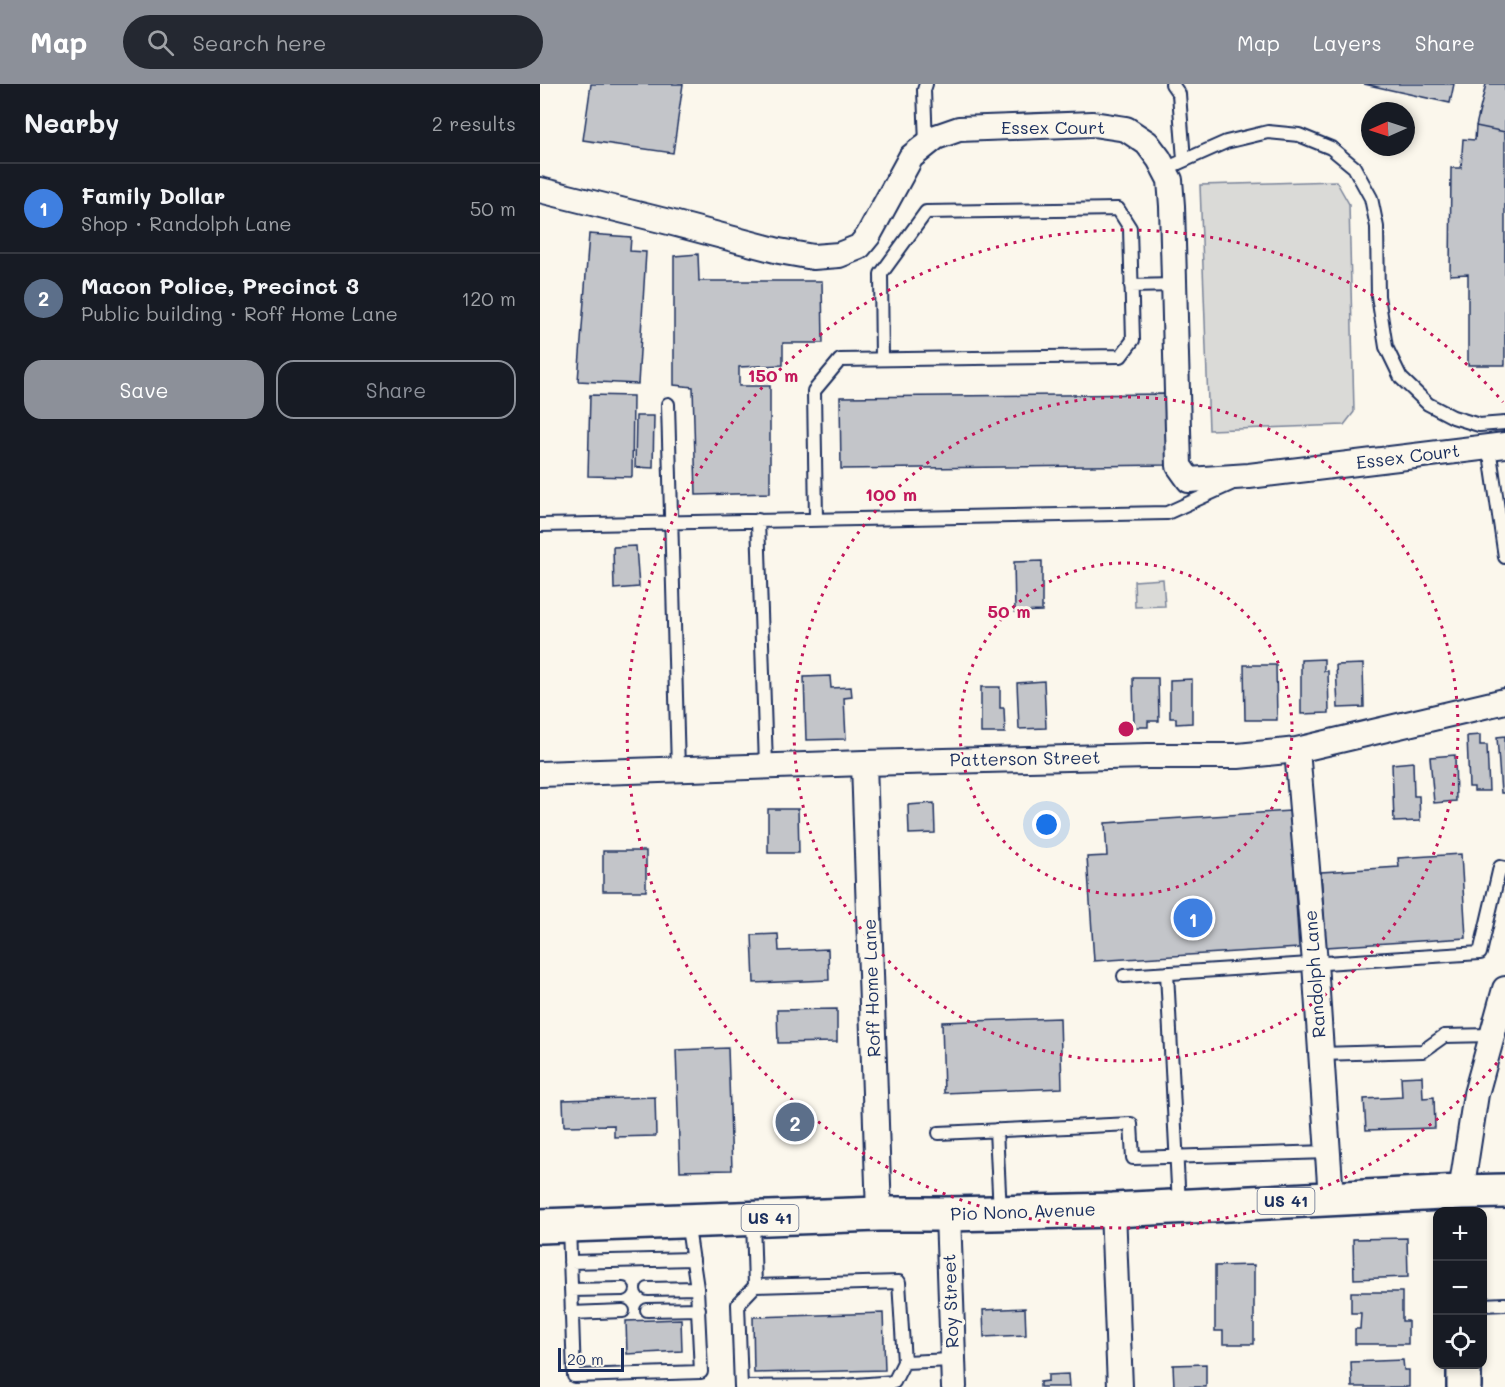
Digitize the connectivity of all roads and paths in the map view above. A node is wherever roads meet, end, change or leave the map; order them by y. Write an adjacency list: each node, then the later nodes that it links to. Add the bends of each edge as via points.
1 (926, 84): 3 (lane)
2 (1172, 84): 4 (lane, via 1179,94)
3 (926, 145): 4 (street, Essex Court, via 959,129 1093,124 1126,129 1147,143 1159,159); 5 (street, Essex Court, via 911,157 868,236 858,247 839,255 813,257 779,251)
4 (1174, 165): 6 (street, Essex Court, via 1170,180); 10 (lane, via 1226,142 1268,132 1299,135 1331,148 1354,167 1371,198 1377,227 1378,296 1386,347 1401,378 1428,404 1453,417 1479,425)
5 (540, 190)
6 (1174, 285): 7 (lane); 12 (street, Essex Court, via 1179,466 1189,480)
7 (1131, 286): 8 (lane, via 1133,340 1121,356); 8 (lane, via 1130,228 1118,210 926,212 881,274)
8 (882, 359): 13 (lane, via 840,360 814,391)
9 (668, 404): 15 (lane)
10 (1505, 423)
11 (1497, 446): 12 (street, Essex Court); 17 (lane)
12 (1249, 476): 13 (lane, via 1167,513)
13 (816, 519): 14 (lane)
14 (758, 520): 15 (lane); 21 (lane)
15 (671, 522): 16 (lane); 22 (lane)
16 (540, 525)
17 (1505, 557)
18 (1505, 701): 19 (street, Patterson Street)
19 (1297, 750): 20 (street, Patterson Street, via 1238,756); 25 (street, Randolph Lane)
20 (864, 763): 21 (street, Patterson Street); 41 (street, Roff Home Lane)
21 (766, 766): 22 (street, Patterson Street)
22 (678, 769): 23 (street, Patterson Street)
23 (540, 774)
24 (1505, 868): 25 (lane, via 1500,867 1479,952)
25 (1315, 963): 26 (lane); 30 (street, Randolph Lane)
26 (1167, 973): 27 (lane); 34 (lane)
27 (1124, 976)
28 (1505, 989): 29 (street)
29 (1492, 1035): 30 (lane, via 1444,1036 1423,1051); 37 (street, via 1476,1094)
30 (1321, 1054): 33 (street, Randolph Lane)
31 (996, 1130): 32 (lane); 34 (lane, via 1131,1124 1133,1158); 40 (lane)
32 (939, 1133)
33 (1328, 1152): 34 (lane); 36 (street, Randolph Lane)
34 (1177, 1157): 38 (lane)
35 (1505, 1191): 37 (main road, Pio Nono Avenue / US 41)
36 (1331, 1198): 37 (main road, Pio Nono Avenue / US 41); 38 (main road, Pio Nono Avenue / US 41)
37 (1461, 1202)
38 (1179, 1206): 39 (main road, Pio Nono Avenue / US 41)
39 (1113, 1209): 40 (main road, Pio Nono Avenue / US 41); 63 (street)
40 (1000, 1213): 42 (main road, Pio Nono Avenue / US 41)
41 (879, 1214): 42 (main road, Pio Nono Avenue / US 41); 43 (main road, Pio Nono Avenue / US 41)
42 (948, 1214): 59 (street, Roy Street)
43 (753, 1218): 44 (main road, Pio Nono Avenue / US 41); 48 (lane)
44 (687, 1221): 45 (main road, Pio Nono Avenue / US 41); 46 (lane)
45 (554, 1226): 47 (lane)
46 (693, 1259): 47 (lane); 49 (lane)
47 (570, 1262): 52 (lane)
48 (755, 1286): 60 (lane, via 900,1282); 60 (lane, via 738,1304 741,1387 894,1382)
49 (698, 1288): 51 (lane); 55 (lane)
50 (623, 1289): 52 (lane)
51 (648, 1289)
52 (571, 1290): 58 (lane)
53 (1505, 1304): 54 (lane)
54 (1487, 1305)
55 (699, 1309): 56 (lane); 58 (lane, via 702,1372 574,1376)
56 (647, 1310)
57 (623, 1311): 58 (lane)
58 (571, 1313)
59 (953, 1360): 60 (lane); 62 (street, Roy Street)
60 (904, 1362)
61 (1464, 1369): 64 (main road)
62 (954, 1387)
63 (1120, 1387)
64 (1464, 1387)

